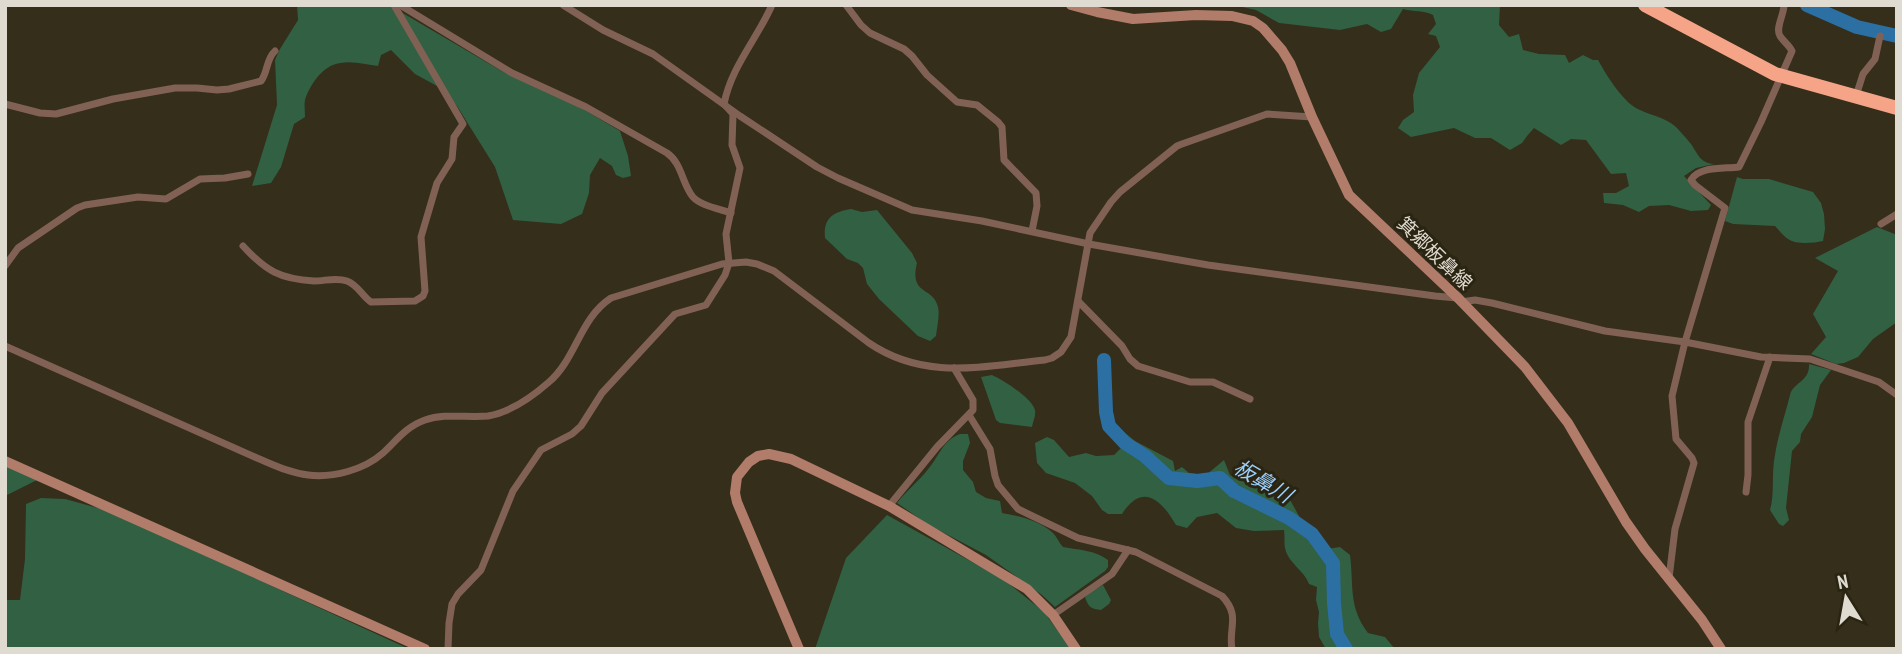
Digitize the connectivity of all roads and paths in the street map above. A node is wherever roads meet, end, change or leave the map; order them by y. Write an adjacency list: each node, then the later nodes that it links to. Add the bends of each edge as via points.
1 (394, 5): 23 (street, via 463,124 454,137 452,159 437,183 421,237 423,296 415,301 371,302 346,281 276,274)
2 (400, 5): 18 (street, via 512,73 586,107 673,157 696,200)
3 (563, 5): 14 (street, via 653,54)
4 (772, 5): 14 (street, via 742,56)
5 (846, 5): 21 (street, via 860,26 912,55 926,75 957,102 977,105 998,122 1004,160 1036,193)
6 (1070, 5): 16 (street, 箕郷板鼻線, via 1133,19 1216,15 1253,21 1264,28 1290,63)
7 (1645, 5): 11 (highway)
8 (1784, 5): 11 (street, via 1778,30 1791,51)
9 (1880, 36): 12 (street, via 1875,59 1863,74)
10 (275, 51): 13 (street, via 261,81 229,89 175,88 55,114)
11 (1780, 76): 12 (highway); 28 (street, via 1739,167 1699,172 1691,180 1725,208)
12 (1856, 96): 15 (highway)
13 (5, 104)
14 (724, 104): 18 (street, via 733,114 732,145 740,168); 21 (street, via 838,178 912,210)
15 (1897, 108)
16 (1312, 117): 22 (street, via 1267,114 1177,146 1111,202 1090,233); 26 (street, 箕郷板鼻線, via 1349,195)
17 (248, 174): 25 (street, via 200,179 166,199 138,197 77,208 18,248)
18 (731, 213): 24 (street, via 726,234)
19 (1897, 214): 20 (street)
20 (1881, 224)
21 (1032, 231): 22 (street)
22 (1089, 244): 26 (street); 27 (street)
23 (243, 246)
24 (729, 263): 29 (street, via 600,304 562,370 514,407 489,416 422,421 408,428 376,459 325,475 290,471 257,458); 31 (street, via 746,262 775,271 890,356 934,368); 42 (street, via 706,305 676,314 601,393 581,426 541,450 513,491 481,570 452,604)
25 (5, 266)
26 (1459, 300): 28 (street, via 1492,303 1605,331); 39 (street, 箕郷板鼻線, via 1548,395 1626,522)
27 (1078, 301): 31 (street, via 1071,337 1052,358); 33 (street, via 1138,366 1190,382 1213,383)
28 (1685, 342): 30 (street); 39 (street, via 1672,396 1676,439 1693,463 1675,529)
29 (5, 346)
30 (1770, 357): 32 (street, via 1810,359 1879,382); 36 (street, via 1748,422)
31 (954, 368): 34 (street, via 973,400)
32 (1897, 395)
33 (1250, 399)
34 (969, 415): 37 (street); 38 (street, via 990,449 998,485 1015,507 1078,538)
35 (5, 461): 41 (street)
36 (1746, 492)
37 (889, 506): 40 (street, via 1027,589); 43 (street, via 780,455 758,456 737,477 737,502)
38 (1128, 551): 40 (street, via 1112,574); 45 (street, via 1225,599 1234,622)
39 (1669, 578): 46 (street, 箕郷板鼻線)
40 (1053, 615): 44 (street)
41 (425, 649)
42 (448, 649)
43 (799, 649)
44 (1076, 649)
45 (1232, 649)
46 (1721, 649)

